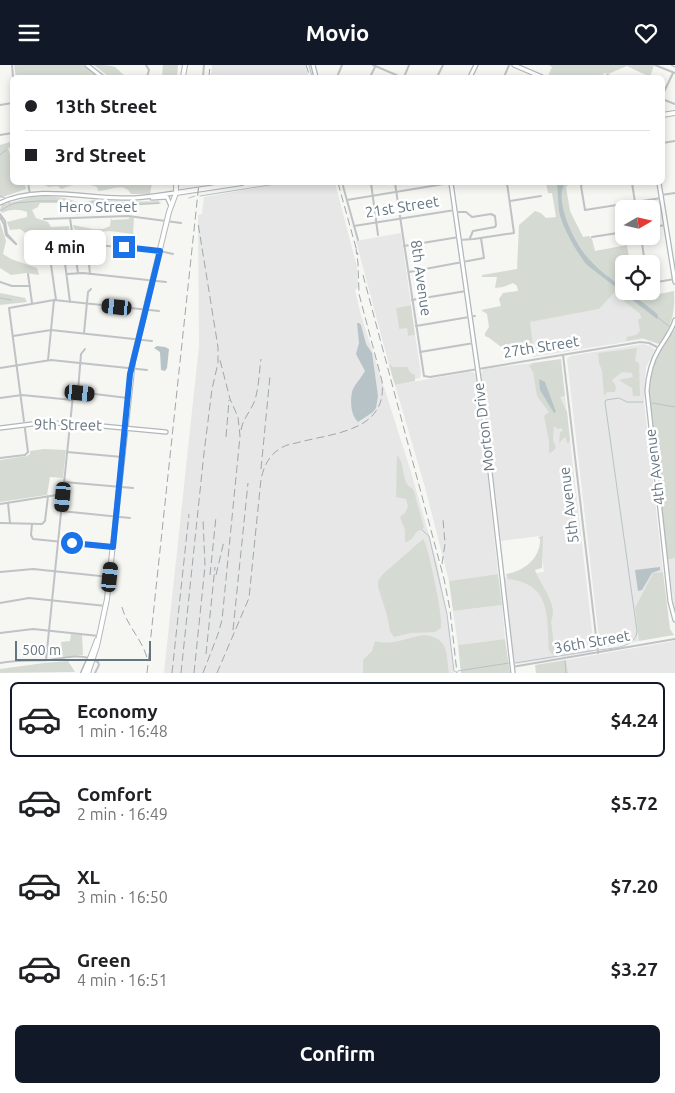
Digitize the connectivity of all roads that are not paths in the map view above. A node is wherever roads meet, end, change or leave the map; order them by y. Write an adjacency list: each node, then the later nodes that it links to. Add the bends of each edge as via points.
1 (87, 65): 6 (street)
2 (375, 65): 7 (street)
3 (514, 65): 8 (street)
4 (655, 65): 5 (street)
5 (674, 73): 9 (street)
6 (100, 75)
7 (398, 75)
8 (535, 75)
9 (665, 92)
10 (28, 185): 27 (street)
11 (176, 185): 25 (main road)
12 (203, 185): 23 (street)
13 (229, 185): 23 (main road)
14 (371, 185): 28 (street)
15 (396, 185): 24 (street, 8th Avenue)
16 (437, 185): 24 (street)
17 (450, 185): 39 (street, Morton Drive)
18 (507, 185): 35 (street)
19 (581, 185): 37 (street, via 585,210)
20 (632, 185): 33 (street)
21 (659, 185): 30 (street)
22 (343, 186): 32 (street)
23 (203, 189): 25 (main road)
24 (397, 191): 28 (street); 43 (street, 8th Avenue)
25 (176, 193): 31 (street); 38 (main road)
26 (675, 193): 30 (street)
27 (30, 194): 31 (street); 36 (street)
28 (372, 195): 32 (street); 47 (street)
29 (541, 196): 35 (street)
30 (661, 197): 34 (street); 48 (street)
31 (144, 198): 38 (street, via 167,197)
32 (347, 200): 50 (street)
33 (635, 200)
34 (645, 200)
35 (510, 201): 57 (street, via 513,234)
36 (0, 203)
37 (615, 205)
38 (171, 206): 45 (main road)
39 (455, 211): 43 (street, 21st Street); 55 (street, Morton Drive); 56 (street, 21st Street, via 466,212 472,217 495,216 495,227 474,231)
40 (0, 214): 41 (street)
41 (1, 218): 41 (street, via 6,235 16,243 8,235 5,221)
42 (70, 218): 44 (street, Hero Street); 45 (street, Hero Street, via 132,216); 64 (street)
43 (401, 218): 47 (street, 21st Street); 59 (street, 8th Avenue)
44 (44, 219)
45 (167, 221): 46 (street, Hero Street); 61 (main road)
46 (181, 223)
47 (377, 223): 50 (street, 21st Street); 52 (street)
48 (666, 225): 49 (street); 70 (street)
49 (660, 226)
50 (354, 227): 58 (street)
51 (615, 233): 54 (street)
52 (378, 235)
53 (47, 237): 77 (street)
54 (592, 237)
55 (459, 238): 56 (street); 59 (street); 63 (street, Morton Drive)
56 (470, 238): 57 (street)
57 (481, 238): 63 (street, via 484,258)
58 (358, 240)
59 (404, 246): 65 (street, 8th Avenue)
60 (63, 248): 67 (street)
61 (160, 251): 62 (street); 68 (street, via 87,244); 69 (main road)
62 (173, 253)
63 (462, 264): 65 (street); 76 (street, Morton Drive)
64 (78, 273): 67 (street); 68 (street)
65 (408, 273): 78 (street, 8th Avenue)
66 (28, 274): 74 (street)
67 (66, 274): 79 (street)
68 (90, 274): 69 (street)
69 (153, 280): 71 (street); 82 (main road)
70 (675, 281): 72 (street)
71 (166, 282)
72 (660, 282)
73 (0, 283): 74 (street)
74 (30, 286): 80 (street)
75 (91, 289): 81 (street)
76 (466, 291): 78 (street); 84 (street, Morton Drive)
77 (55, 300): 79 (street); 80 (street); 87 (street)
78 (412, 300): 86 (street, 8th Avenue)
79 (70, 302): 81 (street)
80 (32, 303): 89 (street, via 8,308)
81 (87, 304): 82 (street); 88 (street)
82 (146, 309): 83 (street); 90 (main road)
83 (158, 311)
84 (473, 317): 86 (street); 92 (street, Morton Drive)
85 (675, 320): 93 (street, 4th Avenue)
86 (416, 326): 95 (street, 8th Avenue)
87 (51, 330): 88 (street); 89 (street); 97 (street)
88 (84, 333): 90 (street)
89 (12, 336): 99 (street)
90 (138, 339): 91 (street); 101 (main road)
91 (152, 341)
92 (474, 343): 95 (street); 102 (street, Morton Drive)
93 (660, 348): 96 (street, 27th Street, via 644,342); 141 (street, 4th Avenue, via 649,372 647,398 670,601)
94 (85, 349): 98 (street)
95 (420, 352): 106 (street, 8th Avenue)
96 (563, 355): 102 (street, 27th Street); 146 (street, 5th Avenue)
97 (48, 361): 98 (street); 99 (street)
98 (81, 363): 101 (street); 107 (street)
99 (16, 365): 100 (street); 108 (street)
100 (0, 368)
101 (132, 368): 103 (street); 110 (main road)
102 (477, 369): 104 (street, 27th Street); 105 (street, Morton Drive)
103 (146, 370)
104 (468, 370): 105 (street); 106 (street, 27th Street)
105 (478, 375): 150 (street, Morton Drive)
106 (424, 376)
107 (77, 392): 110 (street); 111 (street)
108 (20, 395): 109 (street); 111 (street); 113 (street)
109 (0, 398)
110 (128, 398): 115 (main road)
111 (73, 400): 112 (street)
112 (70, 423): 113 (street, 9th Street); 115 (street, 9th Street); 117 (street)
113 (24, 425): 114 (street, 9th Street); 119 (street, via 28,453)
114 (0, 428)
115 (125, 428): 116 (street, 9th Street); 118 (main road)
116 (166, 432)
117 (67, 452): 118 (street); 120 (street)
118 (122, 457): 121 (main road)
119 (0, 458)
120 (64, 482): 121 (street); 123 (street)
121 (119, 487): 122 (street); 128 (main road)
122 (133, 488)
123 (63, 494): 124 (street); 127 (street)
124 (48, 496): 125 (street); 132 (street, via 45,522)
125 (8, 503): 126 (street); 131 (street)
126 (0, 504)
127 (61, 511): 128 (street); 133 (street)
128 (116, 517): 129 (street); 134 (main road)
129 (130, 519)
130 (0, 523): 131 (street)
131 (10, 523): 132 (street)
132 (32, 524): 133 (street, via 32,538)
133 (58, 541): 134 (street); 135 (street)
134 (113, 547): 137 (main road)
135 (55, 571): 136 (street, via 28,569); 137 (street); 138 (street)
136 (0, 573)
137 (110, 577): 140 (main road)
138 (52, 601): 139 (street, via 29,599); 140 (street); 142 (street)
139 (0, 603)
140 (106, 606): 144 (main road)
141 (675, 620)
142 (49, 631): 143 (street, via 28,629); 144 (street); 147 (street)
143 (0, 633)
144 (99, 635): 148 (main road)
145 (675, 639): 146 (street, 36th Street)
146 (598, 653): 150 (street, 36th Street)
147 (46, 660): 148 (street, via 77,656); 149 (street)
148 (90, 661): 151 (highway); 152 (street, via 98,662)
149 (0, 663)
150 (512, 667): 153 (street, Morton Drive)
151 (86, 673)
152 (95, 673)
153 (513, 673)

